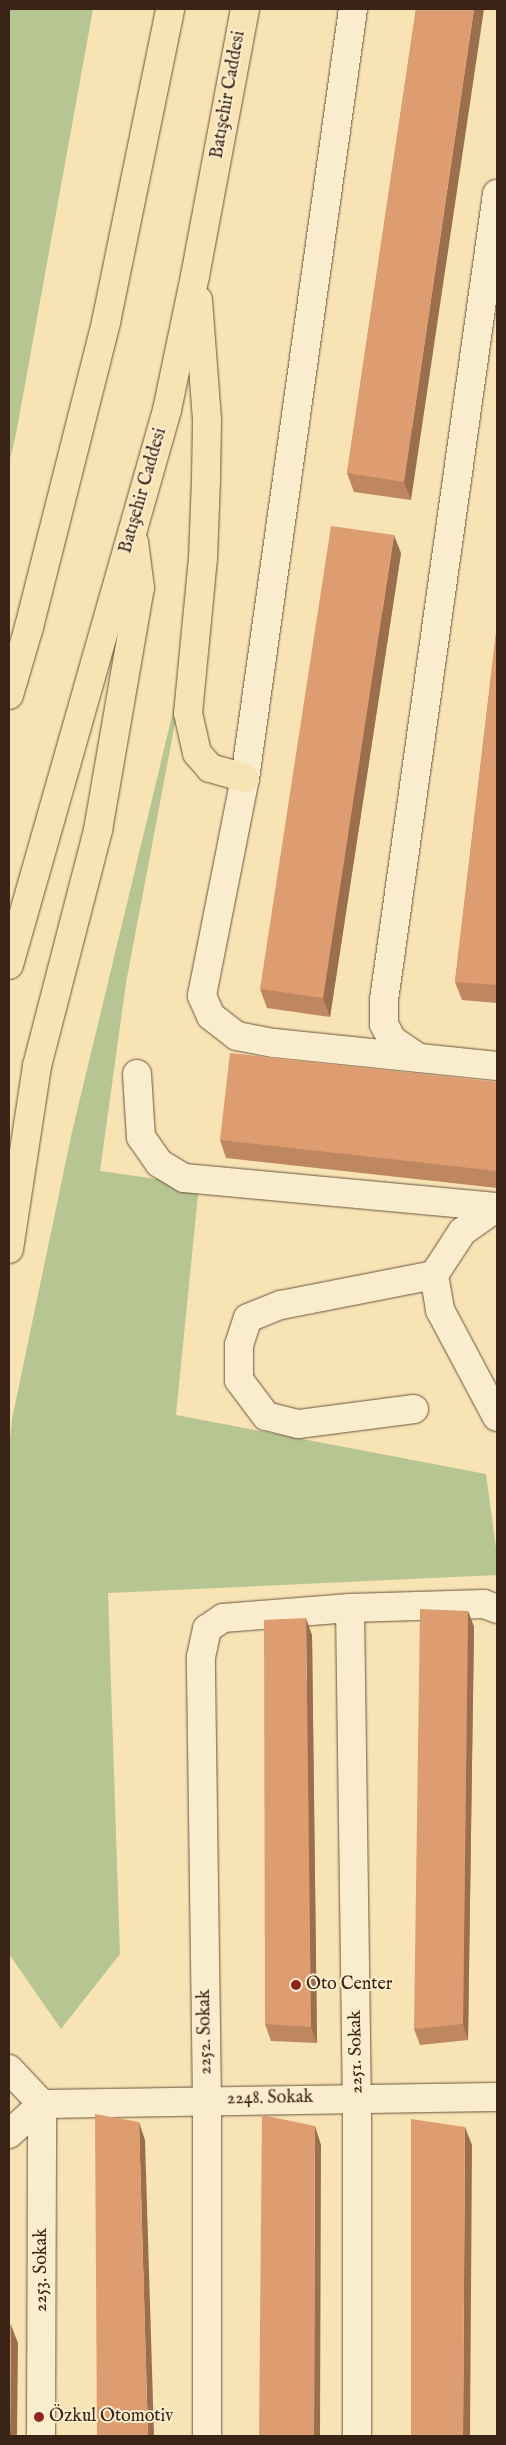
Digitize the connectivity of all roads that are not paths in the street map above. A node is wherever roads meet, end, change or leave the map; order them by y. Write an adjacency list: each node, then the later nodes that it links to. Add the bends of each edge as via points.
1 (170, 9): 7 (highway, via 106,322)
2 (244, 9): 5 (highway, Batışehir Caddesi)
3 (353, 9): 8 (street)
4 (497, 194): 10 (street, via 384,1000 384,1024 392,1040)
5 (195, 276): 6 (highway, Batışehir Caddesi, via 167,410); 8 (highway, via 207,421 203,558 188,713 197,753 210,768)
6 (132, 531): 9 (highway, Batışehir Caddesi); 14 (highway, via 140,588 98,830 37,1066)
7 (9, 695)
8 (245, 778): 10 (street, via 202,996 211,1016 237,1036 274,1043)
9 (9, 965)
10 (420, 1058): 11 (street)
11 (497, 1066)
12 (137, 1074): 13 (street, via 141,1137 159,1163 184,1178)
13 (497, 1207): 15 (street, via 462,1232)
14 (9, 1249)
15 (434, 1275): 16 (street, via 281,1305 248,1318 239,1345 239,1380 266,1416 298,1424); 17 (street, via 440,1310)
16 (414, 1409)
17 (497, 1417)
18 (350, 1608): 19 (street, via 484,1604); 22 (street, 2251. Sokak); 23 (street, 2252. Sokak, via 223,1618 207,1629 201,1657)
19 (497, 1609)
20 (9, 2069): 24 (street)
21 (497, 2097): 22 (street, 2248. Sokak)
22 (357, 2098): 23 (street, 2248. Sokak); 28 (street, 2251. Sokak)
23 (207, 2101): 24 (street, 2248. Sokak); 27 (street, 2252. Sokak)
24 (42, 2104): 25 (street); 26 (street, 2253. Sokak)
25 (9, 2134)
26 (41, 2436)
27 (208, 2436)
28 (357, 2436)

